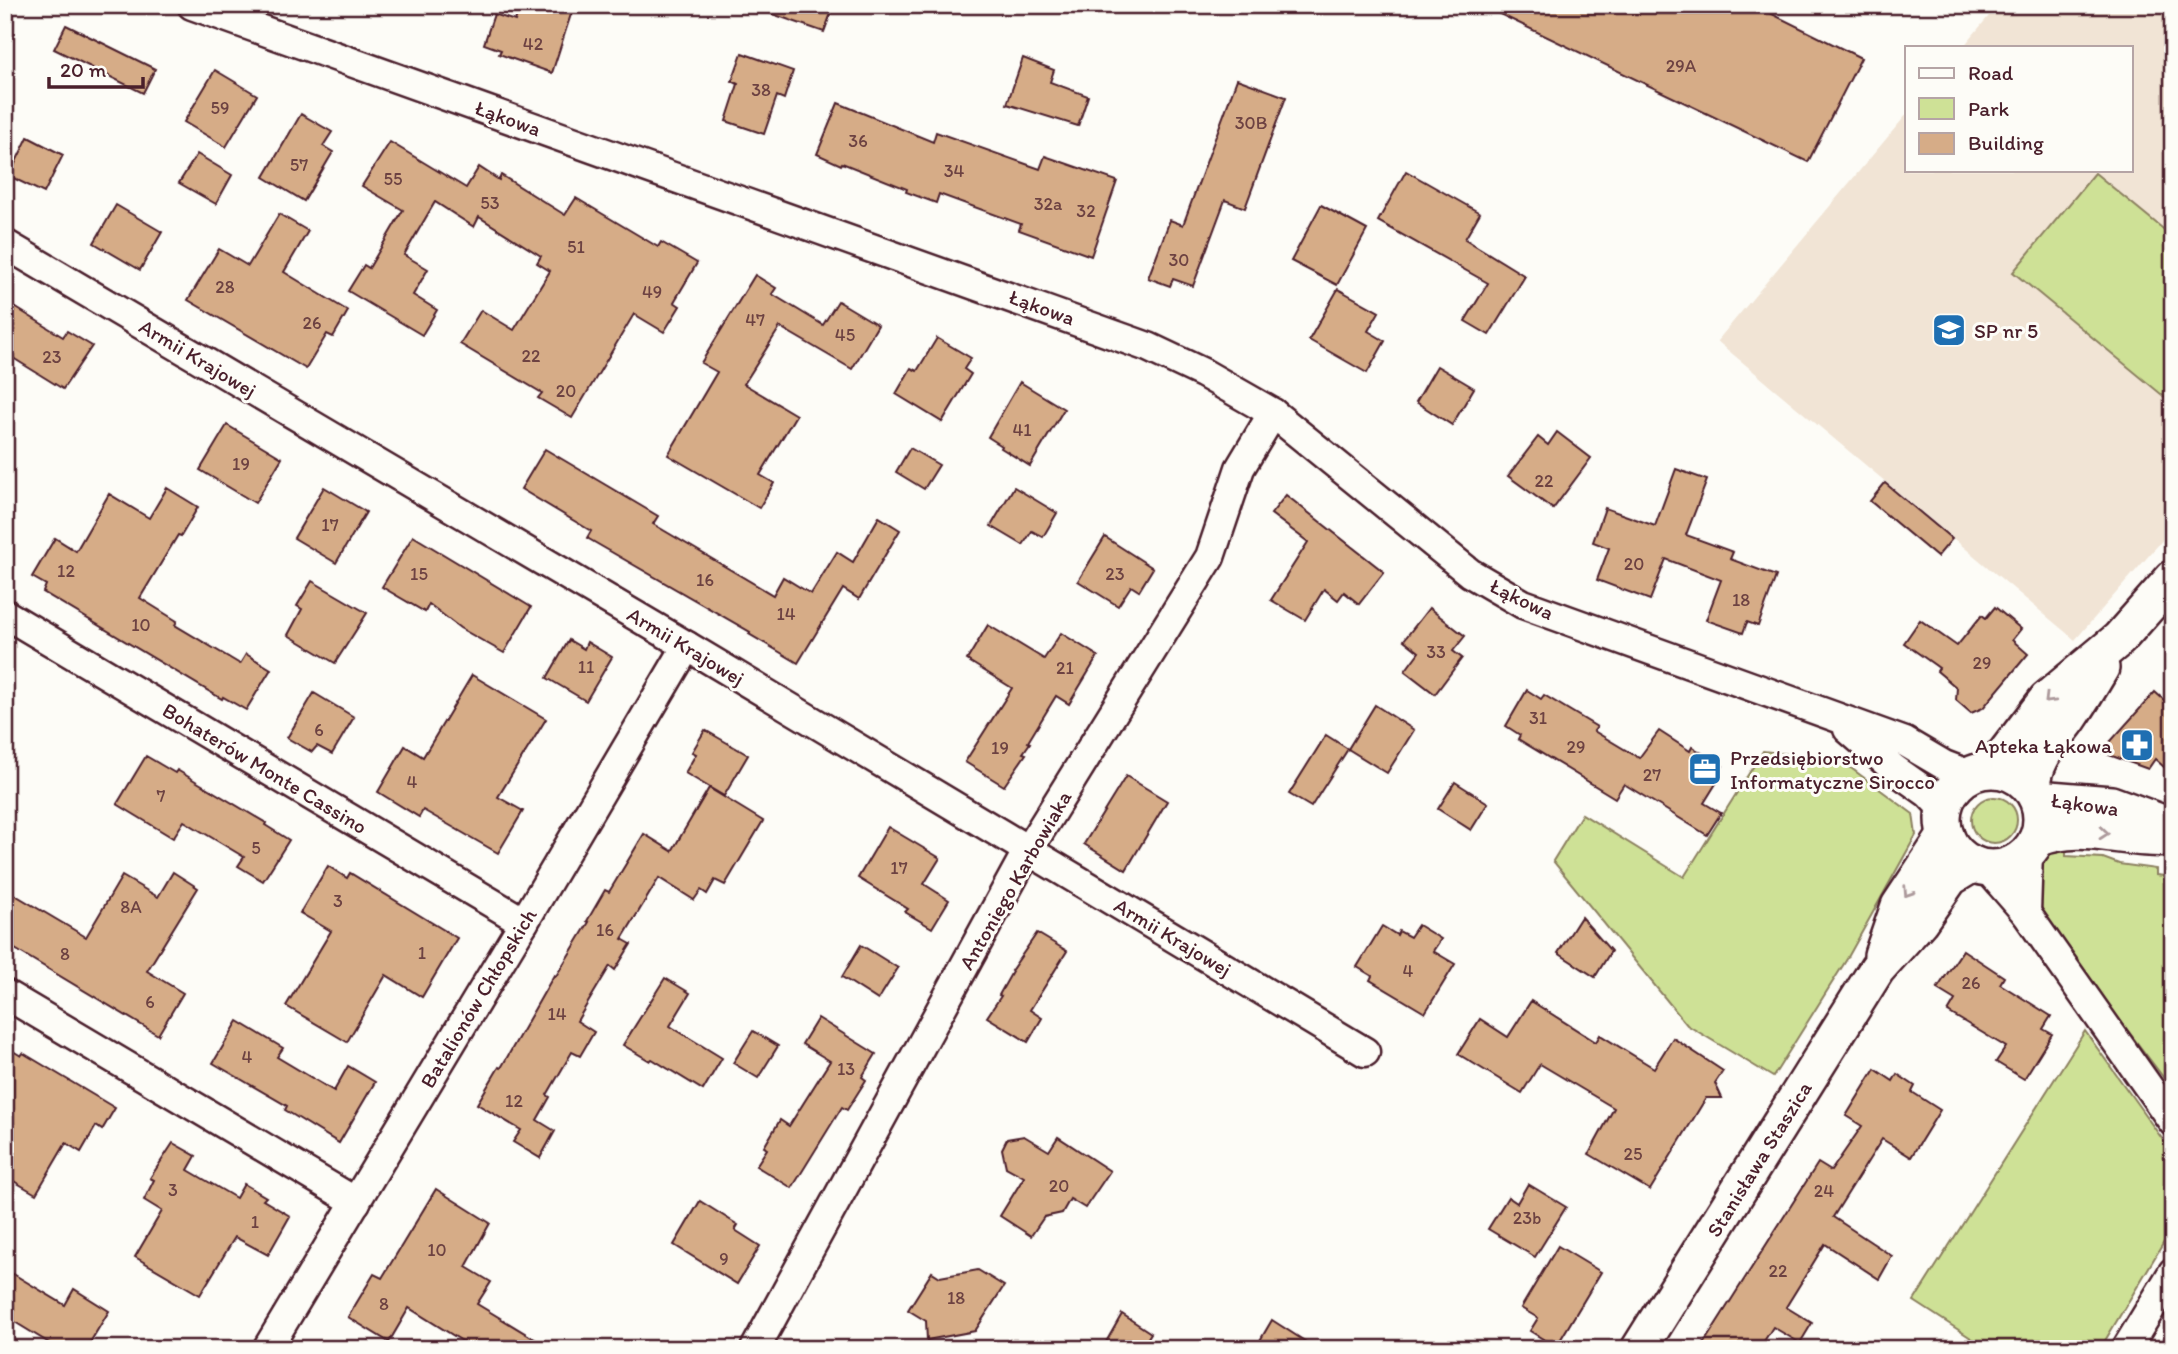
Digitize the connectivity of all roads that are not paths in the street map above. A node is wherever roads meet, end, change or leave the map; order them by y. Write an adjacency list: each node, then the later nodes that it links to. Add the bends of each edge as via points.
1 (192, 5): 3 (street, Łąkowa, via 1094,326 1203,373)
2 (5, 244): 7 (street, Armii Krajowej)
3 (1273, 413): 8 (street, Łąkowa, via 1470,573 1523,604); 15 (street, Antoniego Karbowiaka, via 1240,468 1210,557)
4 (2173, 578): 6 (street)
5 (5, 614): 18 (street, Bohaterów Monte Cassino)
6 (2119, 639): 9 (street, one-way to 9, via 2047,699 2005,754); 10 (street, via 2039,760 2032,776)
7 (687, 646): 15 (street, Armii Krajowej); 18 (street, Batalionów Chłopskich)
8 (1835, 718): 9 (street, Łąkowa, via 1905,742 1944,765); 11 (street, Łąkowa, via 1928,793)
9 (1978, 772): 10 (street, via 2012,774); 11 (street, via 1953,789)
10 (2035, 794): 12 (street, Łąkowa, via 2110,804); 14 (street, via 2041,814)
11 (1945, 822): 16 (street, via 1956,852); 19 (street, Stanisława Staszica, one-way to 19, via 1899,906)
12 (2173, 827)
13 (2173, 838): 14 (street, Łąkowa, one-way to 13, via 2055,832)
14 (2033, 846): 16 (street, via 2009,865); 17 (street)
15 (1028, 850): 21 (street, Armii Krajowej); 26 (street, Antoniego Karbowiaka)
16 (1980, 865): 17 (street); 19 (street, Stanisława Staszica, via 1951,878)
17 (2030, 917): 22 (street)
18 (524, 922): 23 (street, Batalionów Chłopskich)
19 (1877, 969): 27 (street, Stanisława Staszica)
20 (5, 994): 23 (street)
21 (1365, 1052)
22 (2173, 1122)
23 (356, 1202): 25 (street, Batalionów Chłopskich)
24 (2173, 1272): 28 (street)
25 (267, 1349)
26 (755, 1349)
27 (1639, 1349)
28 (2126, 1349)

